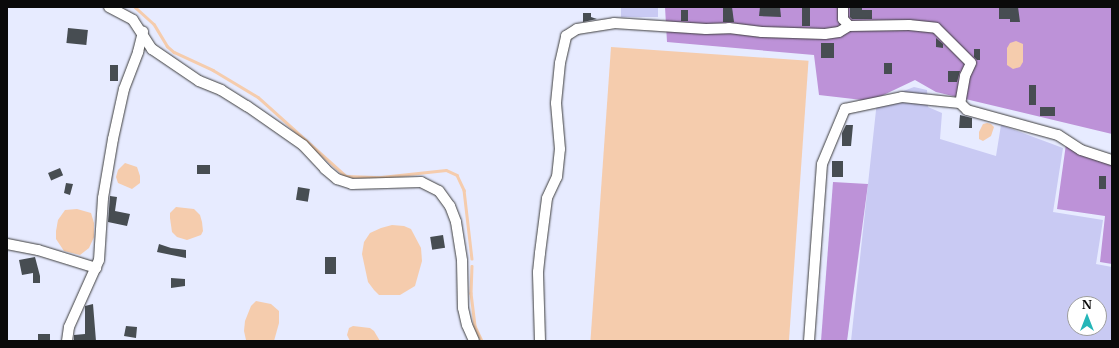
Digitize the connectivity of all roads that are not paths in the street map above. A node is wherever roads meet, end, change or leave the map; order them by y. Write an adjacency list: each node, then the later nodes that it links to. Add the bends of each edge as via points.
1 (109, 7): 4 (street, via 133,20)
2 (843, 7): 3 (street, via 843,19)
3 (849, 26): 5 (street, via 908,25 936,28 971,63 965,76); 11 (street, via 839,32 825,34 614,23 577,29 566,36 556,103 560,149 557,177 547,198 538,272)
4 (143, 32): 8 (street, via 124,89 113,139 103,198 99,260); 10 (street, via 152,49 199,81 221,90 247,106 303,145 337,179 352,184 421,182 439,191 450,206 456,222 462,261 463,308)
5 (960, 103): 6 (street, via 967,110 1058,135 1081,150); 12 (street, via 902,97 845,109 822,164)
6 (1112, 160)
7 (7, 244): 8 (street, via 38,250)
8 (96, 268): 9 (street, via 69,327)
9 (67, 341)
10 (474, 341)
11 (540, 341)
12 (809, 341)

